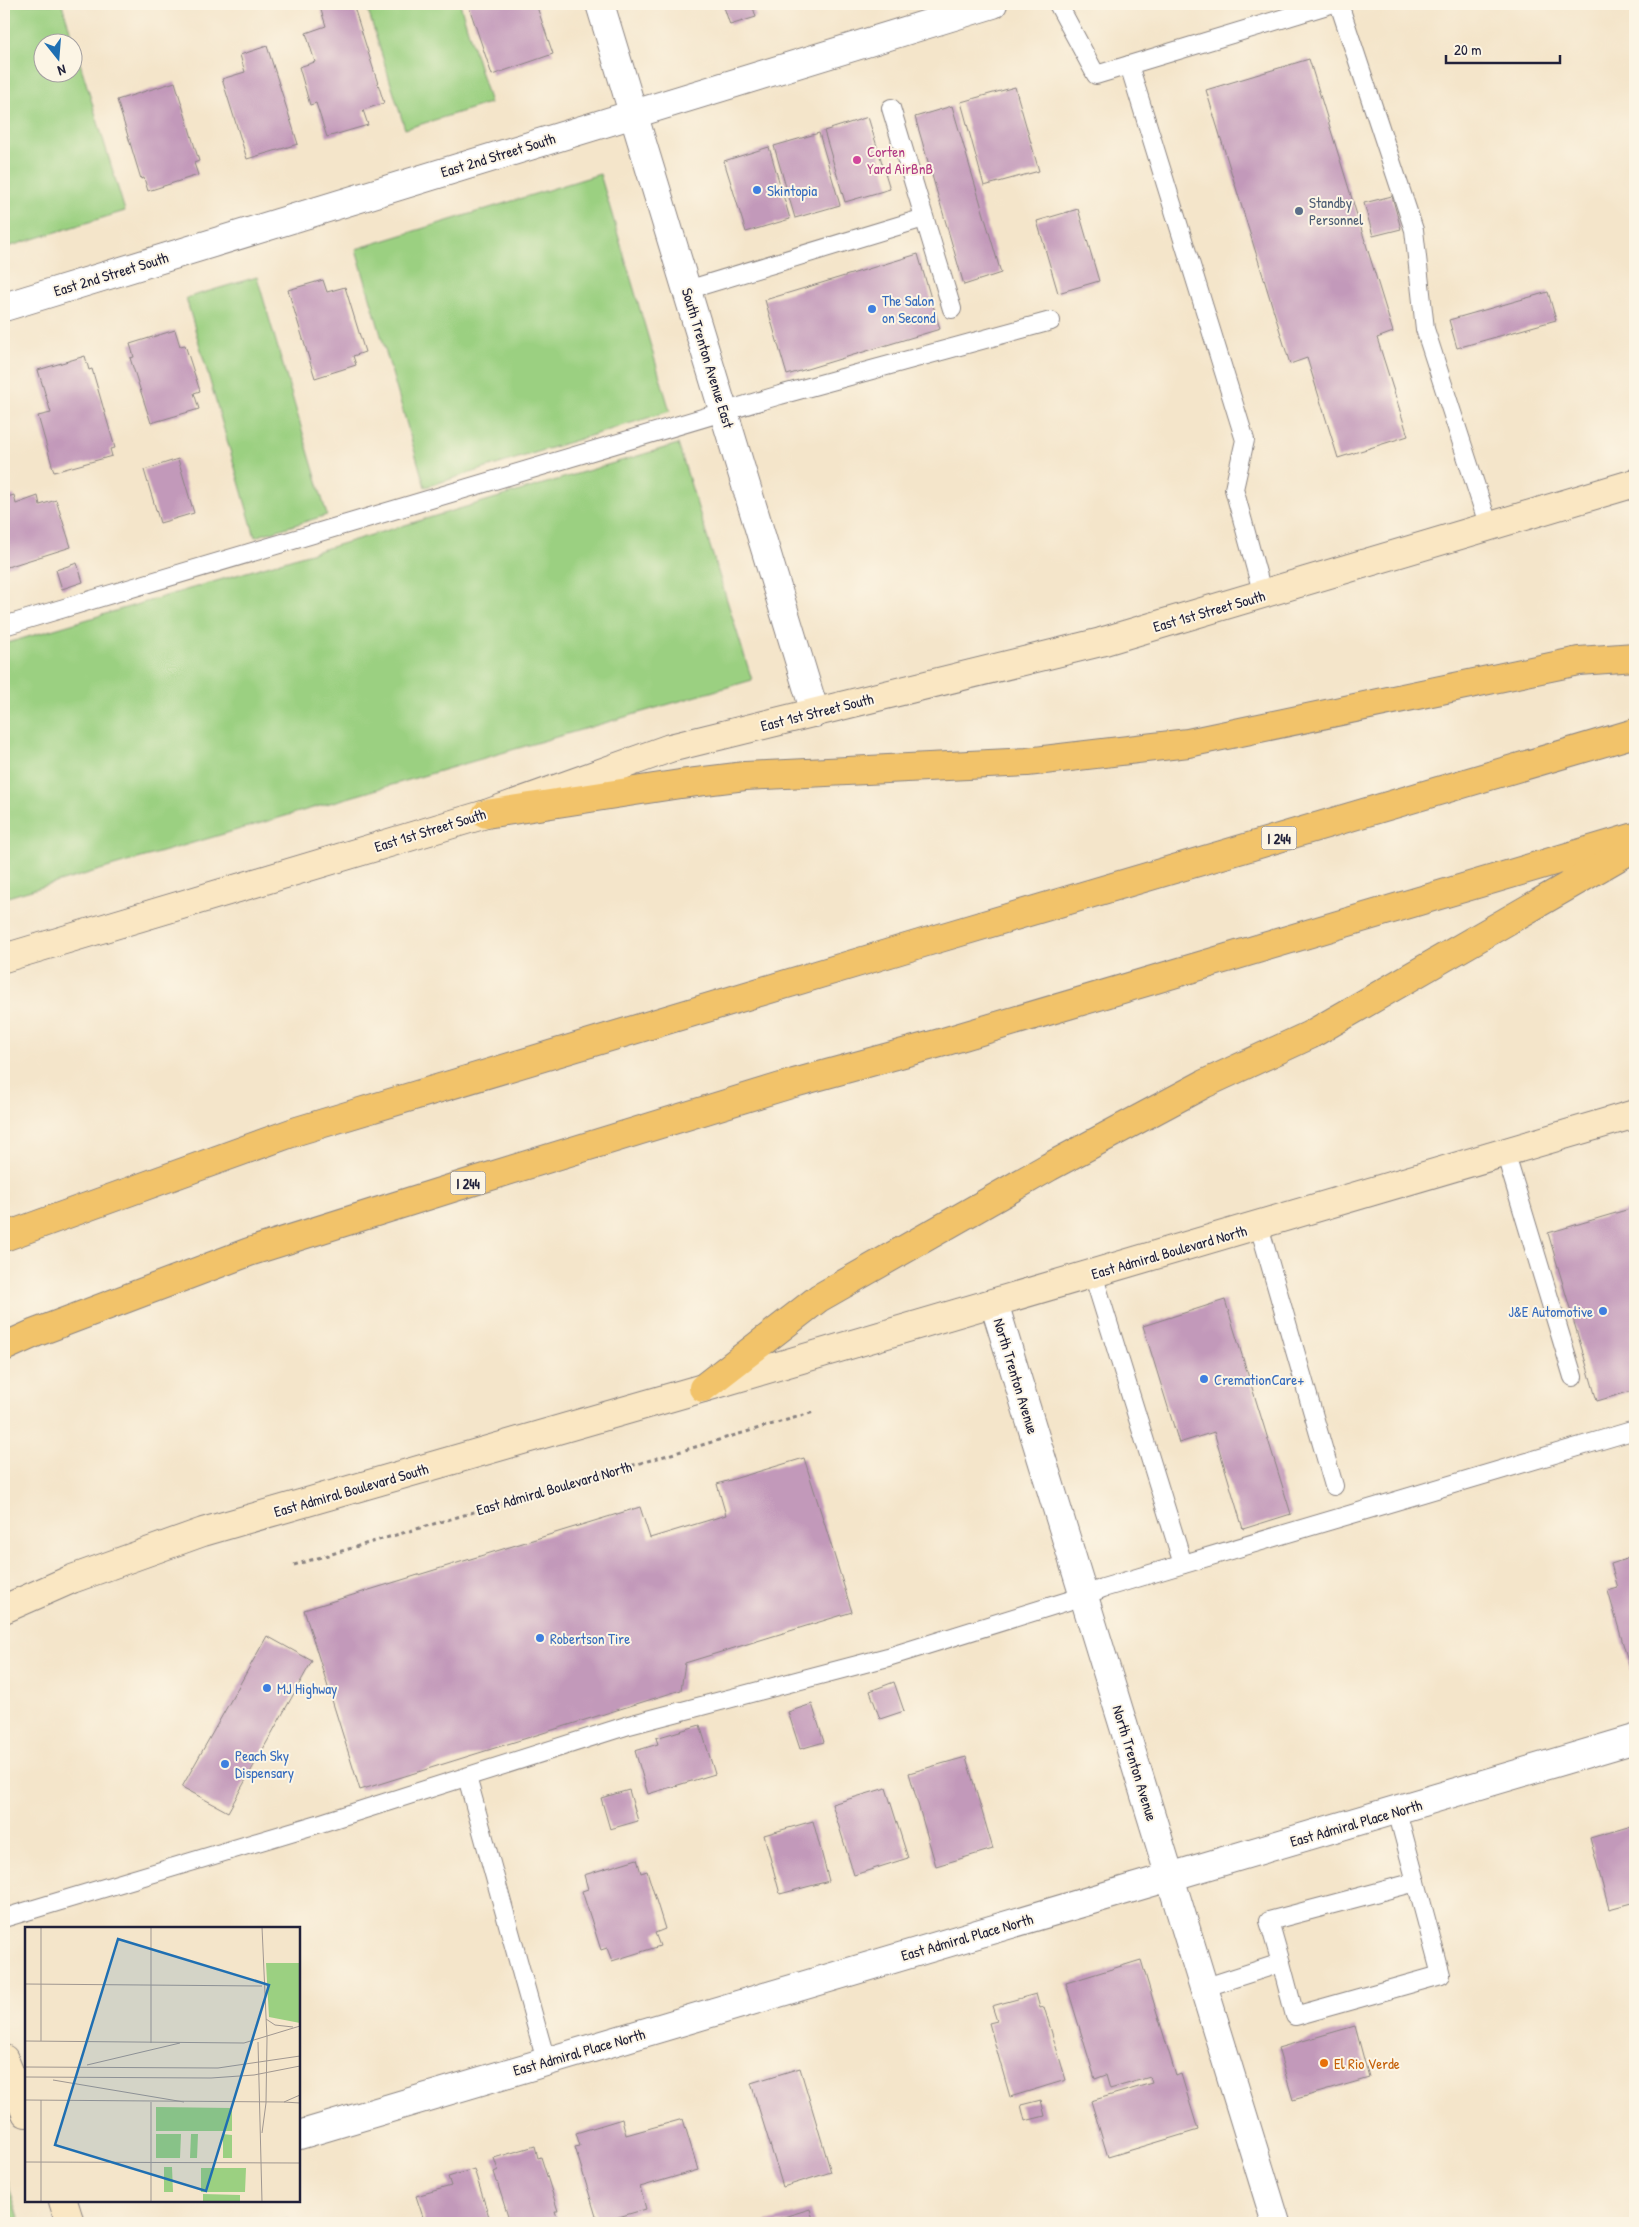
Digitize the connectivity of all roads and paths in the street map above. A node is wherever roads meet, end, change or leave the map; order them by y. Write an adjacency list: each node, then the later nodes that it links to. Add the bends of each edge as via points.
1 (600, 4): 8 (street, South Trenton Avenue East)
2 (993, 4): 8 (street, East 2nd Street South)
3 (1058, 4): 6 (lane, via 1096,75)
4 (1331, 4): 6 (lane)
5 (1339, 4): 16 (lane, via 1414,230 1425,329)
6 (1129, 65): 17 (lane, via 1245,440 1234,490)
7 (891, 108): 9 (lane)
8 (634, 114): 10 (street, South Trenton Avenue East); 11 (street, East 2nd Street South)
9 (924, 218): 10 (lane); 12 (lane)
10 (687, 290): 14 (street, South Trenton Avenue East)
11 (4, 307)
12 (952, 309)
13 (1051, 321): 14 (lane)
14 (724, 412): 18 (lane); 20 (street, South Trenton Avenue East)
15 (1635, 484): 16 (main road, East 1st Street South)
16 (1489, 527): 17 (main road, East 1st Street South)
17 (1263, 595): 20 (main road, East 1st Street South, via 1101,642)
18 (4, 626)
19 (1635, 656): 22 (highway, via 1579,661 1188,743 1027,762 745,776)
20 (815, 713): 22 (main road, East 1st Street South, via 670,748)
21 (1635, 733): 29 (highway, I 244, via 297,1131)
22 (486, 814): 25 (main road, East 1st Street South)
23 (1635, 837): 32 (highway, I 244, via 794,1083 440,1192 249,1252)
24 (1635, 848): 34 (highway, via 1310,1035 1204,1084 1083,1148 819,1298)
25 (4, 958)
26 (1635, 1114): 27 (main road, East Admiral Boulevard North)
27 (1505, 1152): 28 (main road, East Admiral Boulevard North); 33 (lane)
28 (1259, 1226): 30 (main road, East Admiral Boulevard North); 37 (lane)
29 (4, 1237)
30 (1092, 1274): 31 (main road, East Admiral Boulevard North); 38 (lane)
31 (994, 1303): 34 (main road, East Admiral Boulevard North); 40 (street, North Trenton Avenue)
32 (4, 1347)
33 (1573, 1377)
34 (704, 1388): 41 (main road, East Admiral Boulevard South, via 203,1532 72,1579)
35 (814, 1412): 39 (path, East Admiral Boulevard North)
36 (1635, 1430): 38 (lane)
37 (1334, 1486)
38 (1184, 1564): 40 (lane)
39 (294, 1565)
40 (1084, 1596): 43 (lane, via 888,1657 629,1725); 45 (street, North Trenton Avenue)
41 (4, 1609)
42 (1635, 1739): 44 (street, East Admiral Place North)
43 (468, 1777): 47 (lane); 51 (lane)
44 (1397, 1811): 45 (street, East Admiral Place North); 46 (lane)
45 (1169, 1876): 49 (street, North Trenton Avenue); 51 (street, East Admiral Place North)
46 (1416, 1882): 48 (lane, via 1269,1921); 48 (lane, via 1442,1975 1295,2016)
47 (4, 1918)
48 (1281, 1963): 49 (lane)
49 (1204, 1988): 54 (street, North Trenton Avenue)
50 (4, 2059): 52 (main road)
51 (546, 2061): 53 (street, East Admiral Place North)
52 (25, 2111)
53 (300, 2134)
54 (1276, 2223)

